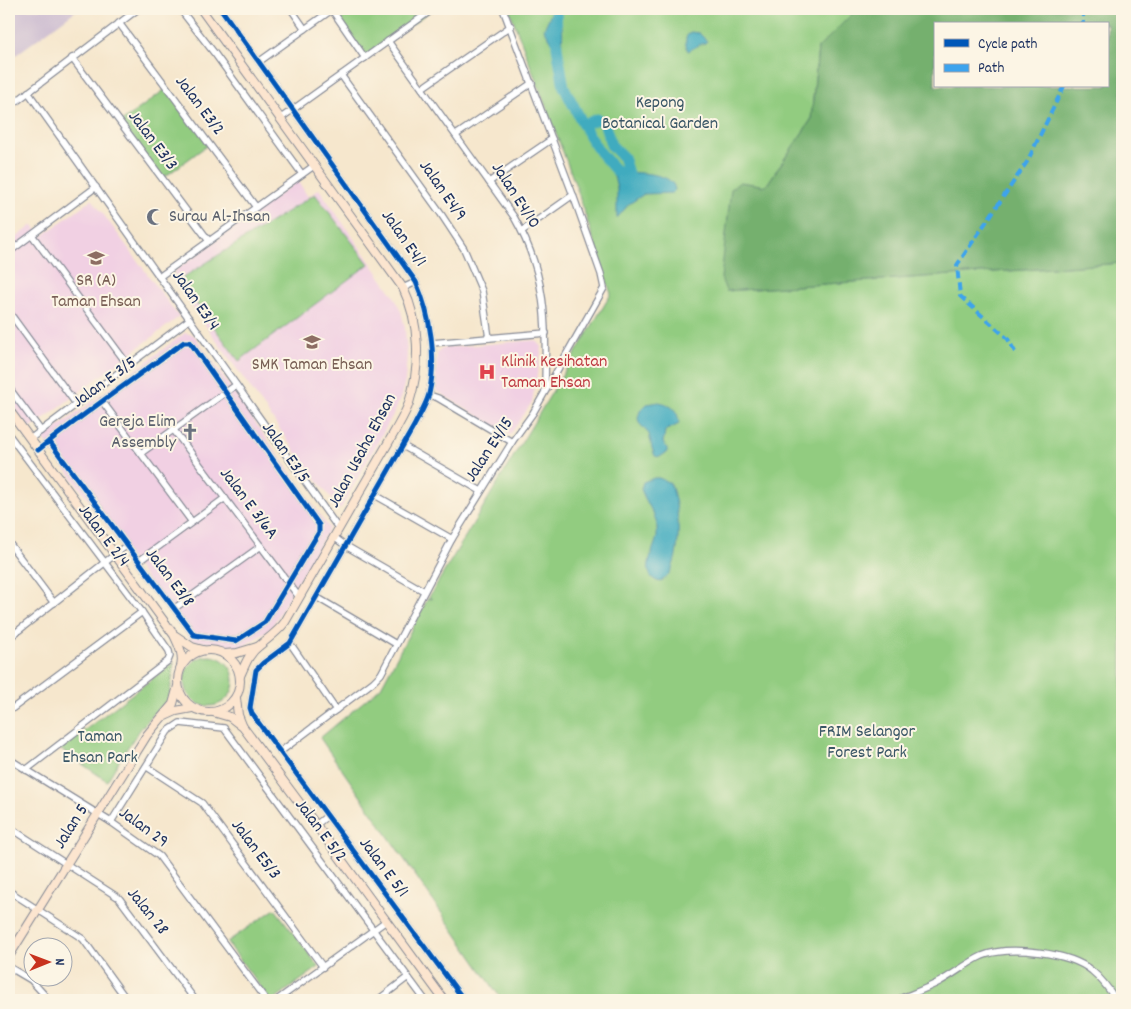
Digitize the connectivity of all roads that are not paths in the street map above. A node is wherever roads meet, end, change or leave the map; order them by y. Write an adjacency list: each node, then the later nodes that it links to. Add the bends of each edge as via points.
1 (138, 9): 9 (street)
2 (180, 9): 26 (street)
3 (201, 9): 22 (street, Jalan Usaha Ehsan)
4 (221, 9): 15 (street, Jalan E4/1)
5 (290, 9): 11 (street)
6 (333, 9): 11 (street); 14 (street)
7 (433, 9): 12 (street)
8 (503, 9): 10 (street, Jalan E4/15)
9 (119, 23): 13 (street); 30 (street, Jalan E3/2)
10 (511, 26): 17 (street, Jalan E4/15); 18 (street)
11 (305, 29): 15 (street)
12 (388, 41): 14 (street); 18 (street, Jalan E4/10)
13 (72, 58): 19 (street); 33 (street, Jalan E3/3)
14 (365, 58): 16 (street)
15 (260, 61): 21 (street, Jalan E4/1)
16 (341, 75): 21 (street); 41 (street, Jalan E4/9, via 464,249 482,291)
17 (532, 83): 23 (street); 24 (street, Jalan E4/15)
18 (422, 88): 23 (street, Jalan E4/10)
19 (28, 92): 20 (street); 28 (street, Jalan E3/4)
20 (9, 107)
21 (294, 109): 22 (street); 36 (street, Jalan E4/1)
22 (281, 118): 25 (street, Jalan Usaha Ehsan)
23 (456, 135): 27 (street, Jalan E4/10)
24 (552, 139): 27 (street); 29 (street, Jalan E4/15)
25 (315, 165): 26 (street); 37 (street, Jalan Usaha Ehsan)
26 (302, 174): 30 (street)
27 (489, 182): 31 (street, Jalan E4/10)
28 (96, 187): 32 (street); 35 (street, Jalan E3/4)
29 (573, 195): 31 (street); 48 (street, Jalan E4/15, via 604,288)
30 (256, 207): 33 (street)
31 (522, 231): 40 (street, Jalan E4/10, via 540,280)
32 (32, 235): 34 (street); 44 (street)
33 (209, 241): 35 (street)
34 (9, 252)
35 (159, 277): 39 (street, Jalan E3/4)
36 (416, 282): 37 (street, Jalan E4/1); 43 (street, Jalan E4/1, via 422,294)
37 (403, 288): 66 (street, Jalan Usaha Ehsan, via 411,307 417,346 417,367 408,404)
38 (9, 312): 51 (street)
39 (190, 319): 44 (street); 45 (street, Jalan E3/4)
40 (546, 333): 41 (street); 48 (street, Jalan E4/10)
41 (489, 338): 43 (street)
42 (190, 342): 47 (street, Jalan E3/5); 50 (street, Jalan E 3/5, via 184,342)
43 (432, 343): 49 (street, Jalan E4/1)
44 (128, 365): 51 (street)
45 (236, 385): 47 (street); 66 (street, Jalan E3/4)
46 (9, 388): 54 (street)
47 (226, 392): 53 (street); 76 (street, Jalan E3/5, via 319,525 319,532)
48 (545, 393): 58 (street, Jalan E4/15)
49 (429, 395): 58 (street); 59 (street, Jalan E4/1)
50 (102, 401): 57 (street, Jalan E 3/5); 61 (street)
51 (76, 404): 54 (street)
52 (9, 410): 56 (street)
53 (173, 430): 61 (street); 64 (street, Jalan E 3/6A)
54 (41, 431): 56 (street)
55 (9, 435): 75 (street, Jalan E 2/4)
56 (30, 439): 60 (street)
57 (49, 441): 60 (street, Jalan E 3/5); 70 (street, Jalan E3/8)
58 (512, 442): 62 (street, Jalan E4/15)
59 (403, 446): 62 (street); 63 (street, Jalan E4/1)
60 (38, 450): 73 (street)
61 (141, 453): 65 (street)
62 (481, 491): 68 (street, Jalan E4/15)
63 (375, 495): 68 (street); 72 (street, Jalan E4/1)
64 (225, 498): 65 (street); 71 (street, Jalan E 3/6A)
65 (192, 522): 74 (street)
66 (338, 528): 67 (street, Jalan Usaha Ehsan)
67 (334, 537): 72 (street); 78 (street, Jalan Usaha Ehsan)
68 (452, 539): 77 (street, Jalan E4/15)
69 (9, 543): 80 (street)
70 (127, 545): 73 (street); 74 (street, Jalan E3/8)
71 (260, 546): 76 (street, Jalan E 3/6A); 81 (street)
72 (346, 546): 77 (street); 79 (street, Jalan E4/1)
73 (116, 555): 75 (street); 83 (street)
74 (139, 561): 81 (street, Jalan E3/8)
75 (105, 563): 80 (street); 82 (street, Jalan E 2/4)
76 (289, 585): 78 (street, Jalan E 3/6A); 81 (street, Jalan E3/8, via 265,622 236,641 194,635)
77 (424, 591): 86 (street, Jalan E4/15)
78 (299, 597): 87 (street, Jalan Usaha Ehsan, via 281,628)
79 (318, 598): 85 (street, Jalan E4/1); 86 (street)
80 (54, 603): 84 (street)
81 (175, 608)
82 (142, 612): 96 (street); 103 (street, Jalan E 2/4, via 169,651 168,661)
83 (174, 635): 88 (street, via 188,646); 90 (street, via 181,652)
84 (9, 638)
85 (290, 643): 95 (street); 100 (street, Jalan E 5/1, via 256,670 250,702 252,714)
86 (396, 644): 95 (street, Jalan E4/15, via 377,679)
87 (257, 647): 89 (street, Jalan Usaha Ehsan); 91 (street, Jalan Usaha Ehsan)
88 (204, 650): 89 (street); 90 (street, via 189,656)
89 (224, 654): 91 (street, via 236,665)
90 (180, 669): 92 (street)
91 (240, 676): 93 (street)
92 (178, 686): 94 (street, via 183,700); 98 (street, Jalan 5, via 175,699)
93 (236, 698): 97 (street, via 229,706); 99 (street)
94 (192, 708): 97 (street); 98 (street, Jalan 5)
95 (336, 710): 100 (street, Jalan E4/15)
96 (9, 711)
97 (213, 712): 99 (street, via 230,717)
98 (164, 717): 104 (street, Jalan 5, via 146,735)
99 (243, 727): 107 (street)
100 (280, 752): 105 (street, Jalan E 5/1)
101 (9, 759): 103 (street, Jalan 29)
102 (147, 768): 106 (street); 113 (street, Jalan E 5/2, via 168,731 180,723 224,728); 116 (street, Jalan E5/3, via 202,804)
103 (26, 770): 104 (street, Jalan 29)
104 (98, 814): 106 (street, Jalan 29); 109 (street, Jalan 5)
105 (327, 816): 107 (street); 126 (street, Jalan E 5/1)
106 (111, 822): 121 (street, Jalan 29, via 159,856)
107 (316, 825): 112 (street)
108 (9, 828): 109 (street, Jalan 28)
109 (67, 863): 111 (street, Jalan 5); 120 (street, Jalan 28, via 119,898)
110 (9, 891): 111 (street)
111 (38, 909): 114 (street, Jalan 5); 119 (street, via 83,939)
112 (386, 921): 113 (street); 125 (street)
113 (374, 930): 116 (street); 117 (street, Jalan E 5/2)
114 (9, 956)
115 (9, 966): 118 (street, via 31,980)
116 (323, 967): 122 (street)
117 (408, 977): 123 (street); 124 (street, Jalan E 5/2)
118 (49, 1000)
119 (126, 1000)
120 (195, 1000)
121 (266, 1000)
122 (277, 1000)
123 (378, 1000)
124 (425, 1000)
125 (444, 1000)
126 (464, 1000)
127 (898, 1000): 128 (street, via 984,956 1026,951 1046,952 1078,962 1104,982)
128 (1116, 1000)

